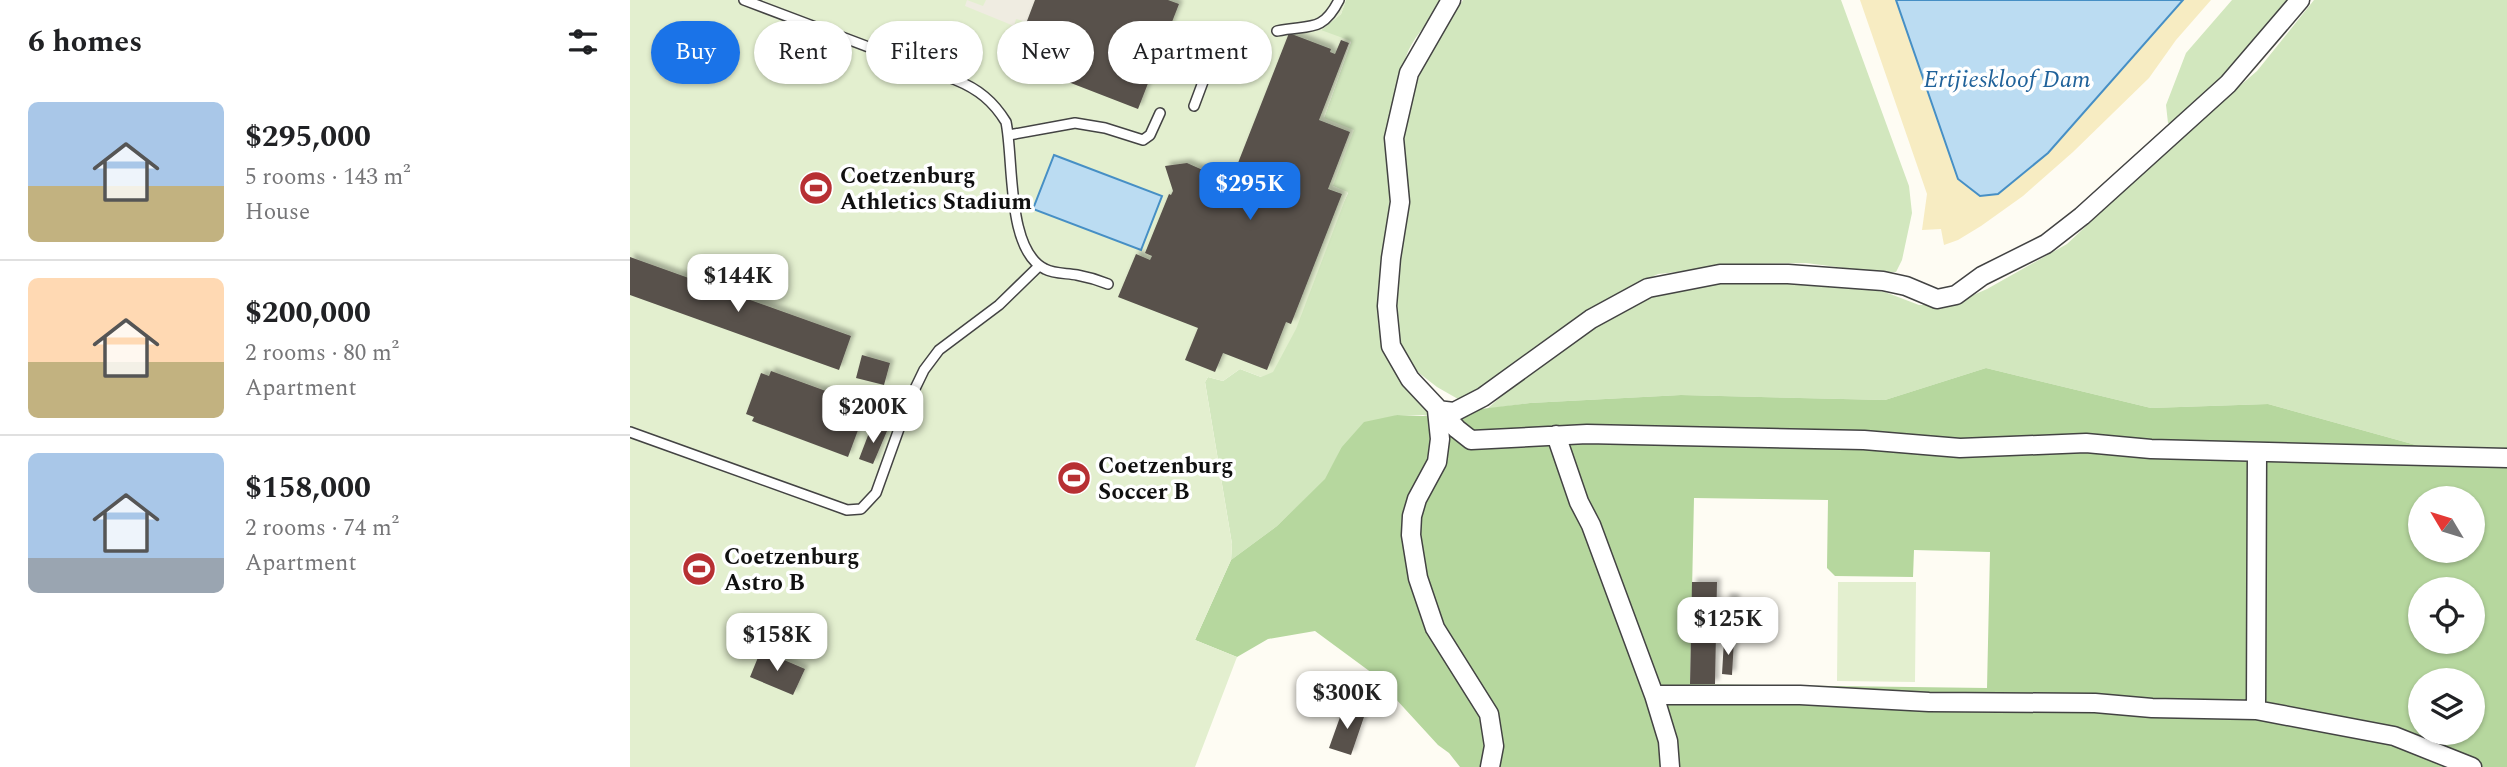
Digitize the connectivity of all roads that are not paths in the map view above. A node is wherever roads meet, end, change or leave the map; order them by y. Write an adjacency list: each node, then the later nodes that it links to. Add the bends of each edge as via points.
1 (744, 0): 9 (lane, via 975,88 998,108)
2 (1339, 0): 5 (lane, via 1328,19 1319,24)
3 (1451, 0): 12 (street, via 1409,73 1394,138 1399,202 1387,306 1391,346 1410,379)
4 (2300, 0): 12 (street, via 2228,84 2082,216 2046,244 1982,276 1956,295 1937,299 1883,281 1788,274 1720,274 1647,288 1591,319 1483,397 1454,412)
5 (1277, 31)
6 (1202, 84): 7 (lane)
7 (1194, 106)
8 (1160, 113): 9 (lane, via 1143,140 1075,123)
9 (1009, 135): 10 (lane, via 1019,233)
10 (1038, 266): 11 (lane); 13 (lane, via 999,305 939,350 924,370 879,487 861,509 847,510)
11 (1108, 284)
12 (1437, 410): 14 (street, via 1471,440); 19 (street, via 1437,462 1417,499 1411,534 1418,578 1435,628 1489,714 1494,746)
13 (630, 432)
14 (1556, 435): 15 (street, via 1864,440 1960,448 2086,443); 17 (street)
15 (2257, 452): 16 (street); 18 (street)
16 (2507, 458)
17 (1654, 695): 18 (street, via 1800,695); 20 (street, via 1668,741)
18 (2256, 710): 21 (street, via 2394,736)
19 (1490, 767)
20 (1670, 767)
21 (2472, 767)

